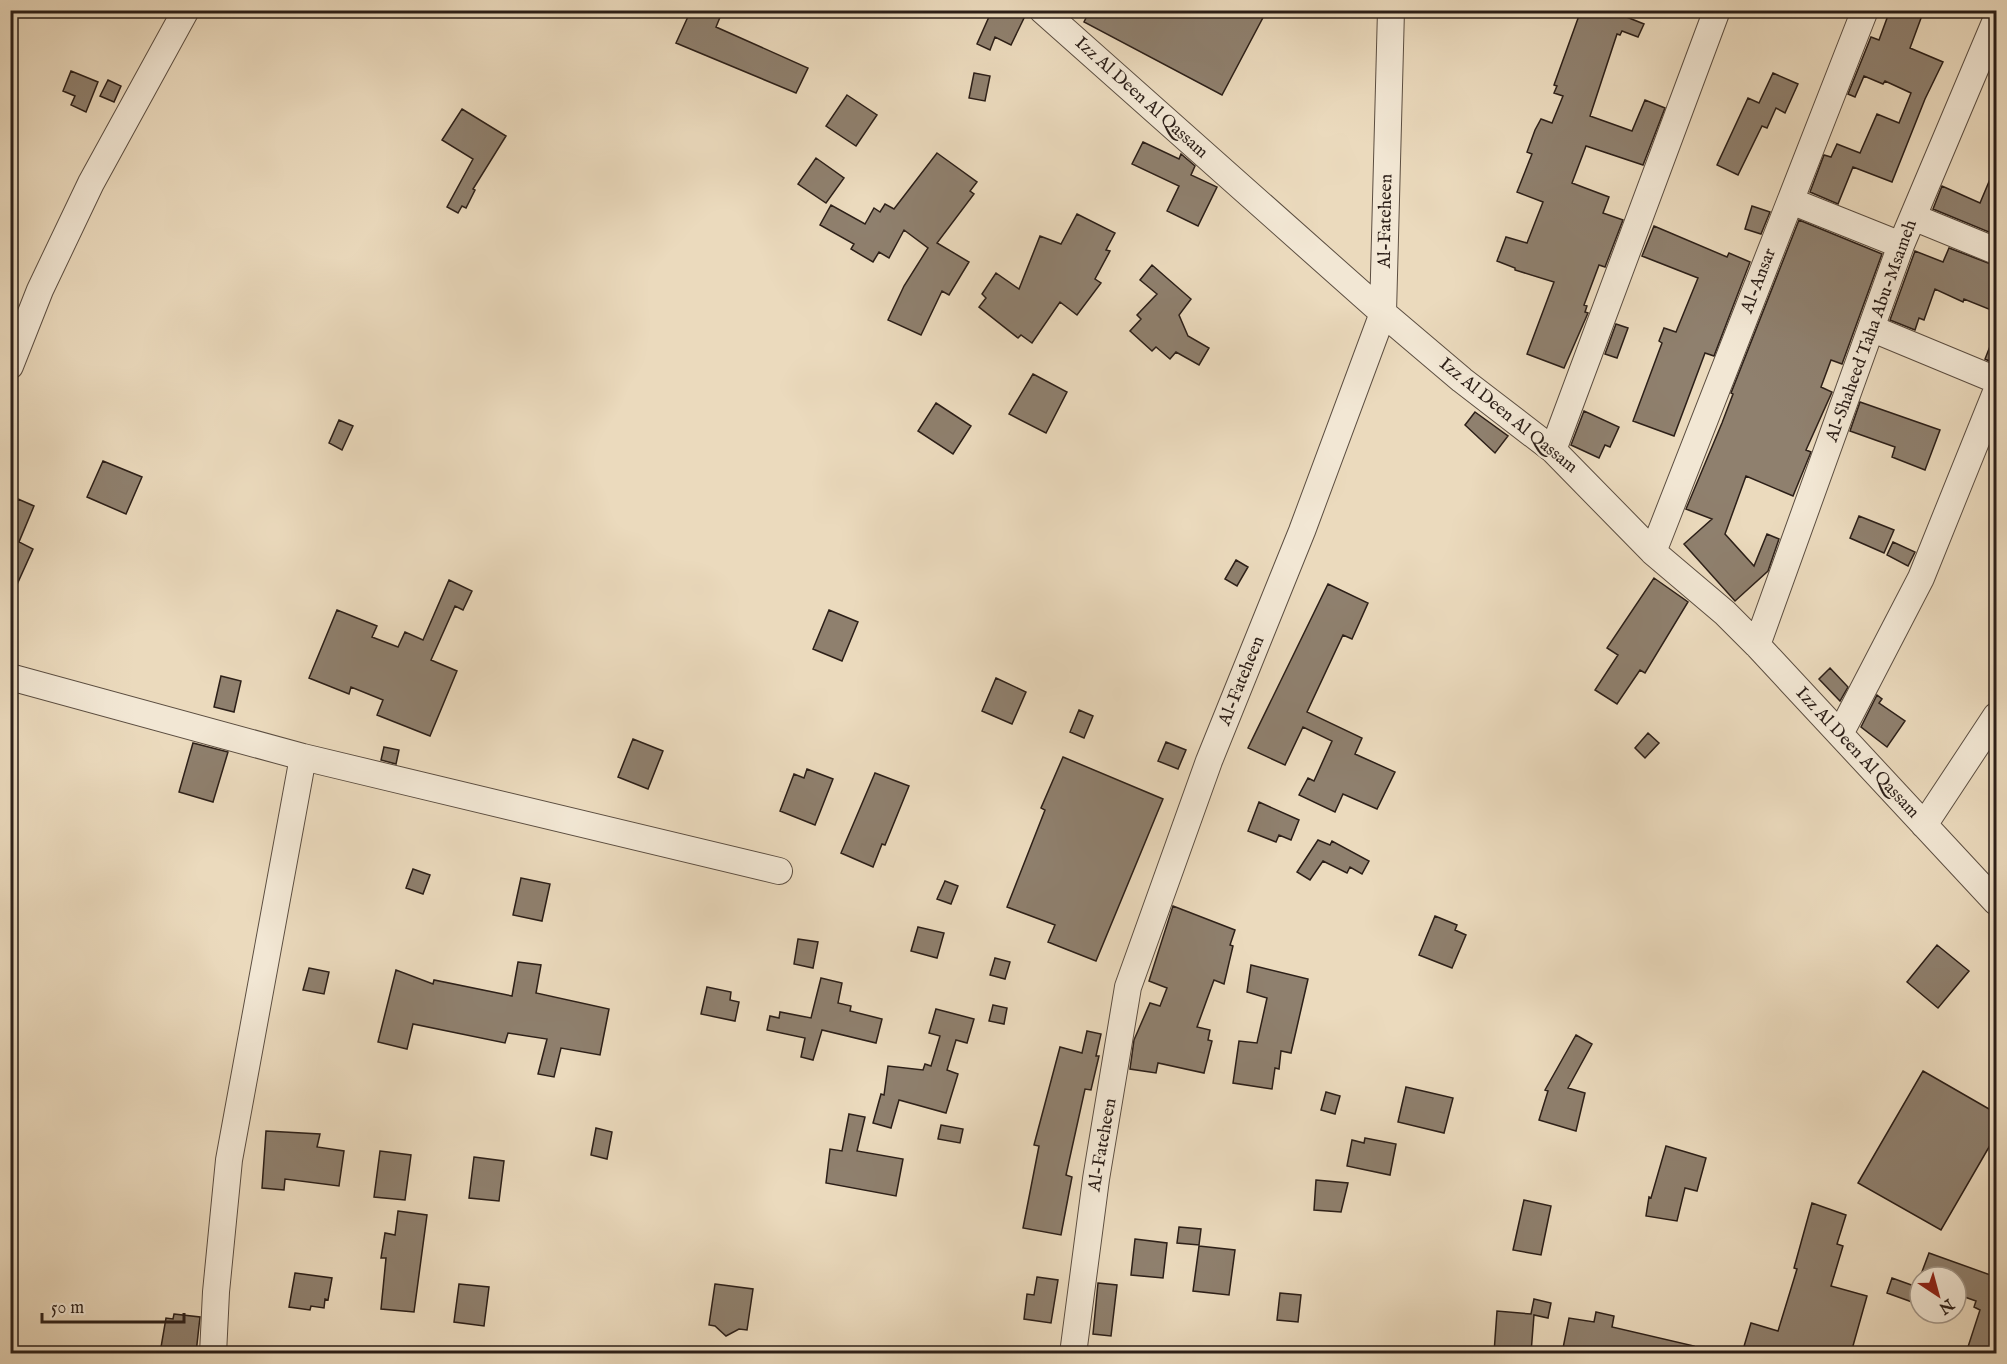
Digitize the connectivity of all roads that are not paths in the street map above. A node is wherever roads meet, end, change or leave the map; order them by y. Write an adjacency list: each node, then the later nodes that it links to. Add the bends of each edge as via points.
1 (186, 10): 13 (street, via 91,183 40,290)
2 (1042, 10): 11 (street, Izz Al Deen Al Qassam)
3 (1391, 10): 11 (street, Al-Fateheen)
4 (1717, 10): 16 (street)
5 (1865, 10): 7 (street, Al-Ansar)
6 (1996, 20): 8 (street, Al-Shaheed Taha Abu-Msameh)
7 (1791, 201): 9 (street); 17 (street, Al-Ansar)
8 (1913, 217): 9 (street, Al-Shaheed Taha Abu-Msameh); 10 (street)
9 (1901, 245): 12 (street, Al-Shaheed Taha Abu-Msameh)
10 (1996, 250)
11 (1383, 313): 16 (street, Izz Al Deen Al Qassam); 27 (street, Al-Fateheen, via 1302,531 1209,761 1128,987 1096,1179)
12 (1873, 329): 14 (street); 18 (street, Al-Shaheed Taha Abu-Msameh)
13 (10, 366)
14 (1996, 380)
15 (1996, 392): 21 (street, via 1921,579)
16 (1553, 450): 17 (street, Izz Al Deen Al Qassam)
17 (1653, 552): 18 (street, Izz Al Deen Al Qassam)
18 (1757, 645): 21 (street, Izz Al Deen Al Qassam)
19 (10, 677): 22 (street)
20 (1996, 716): 23 (street)
21 (1840, 734): 23 (street, Izz Al Deen Al Qassam)
22 (303, 757): 24 (street); 26 (street, via 229,1160)
23 (1924, 825): 25 (street, Izz Al Deen Al Qassam)
24 (779, 871)
25 (1996, 902)
26 (213, 1353)
27 (1074, 1353)

